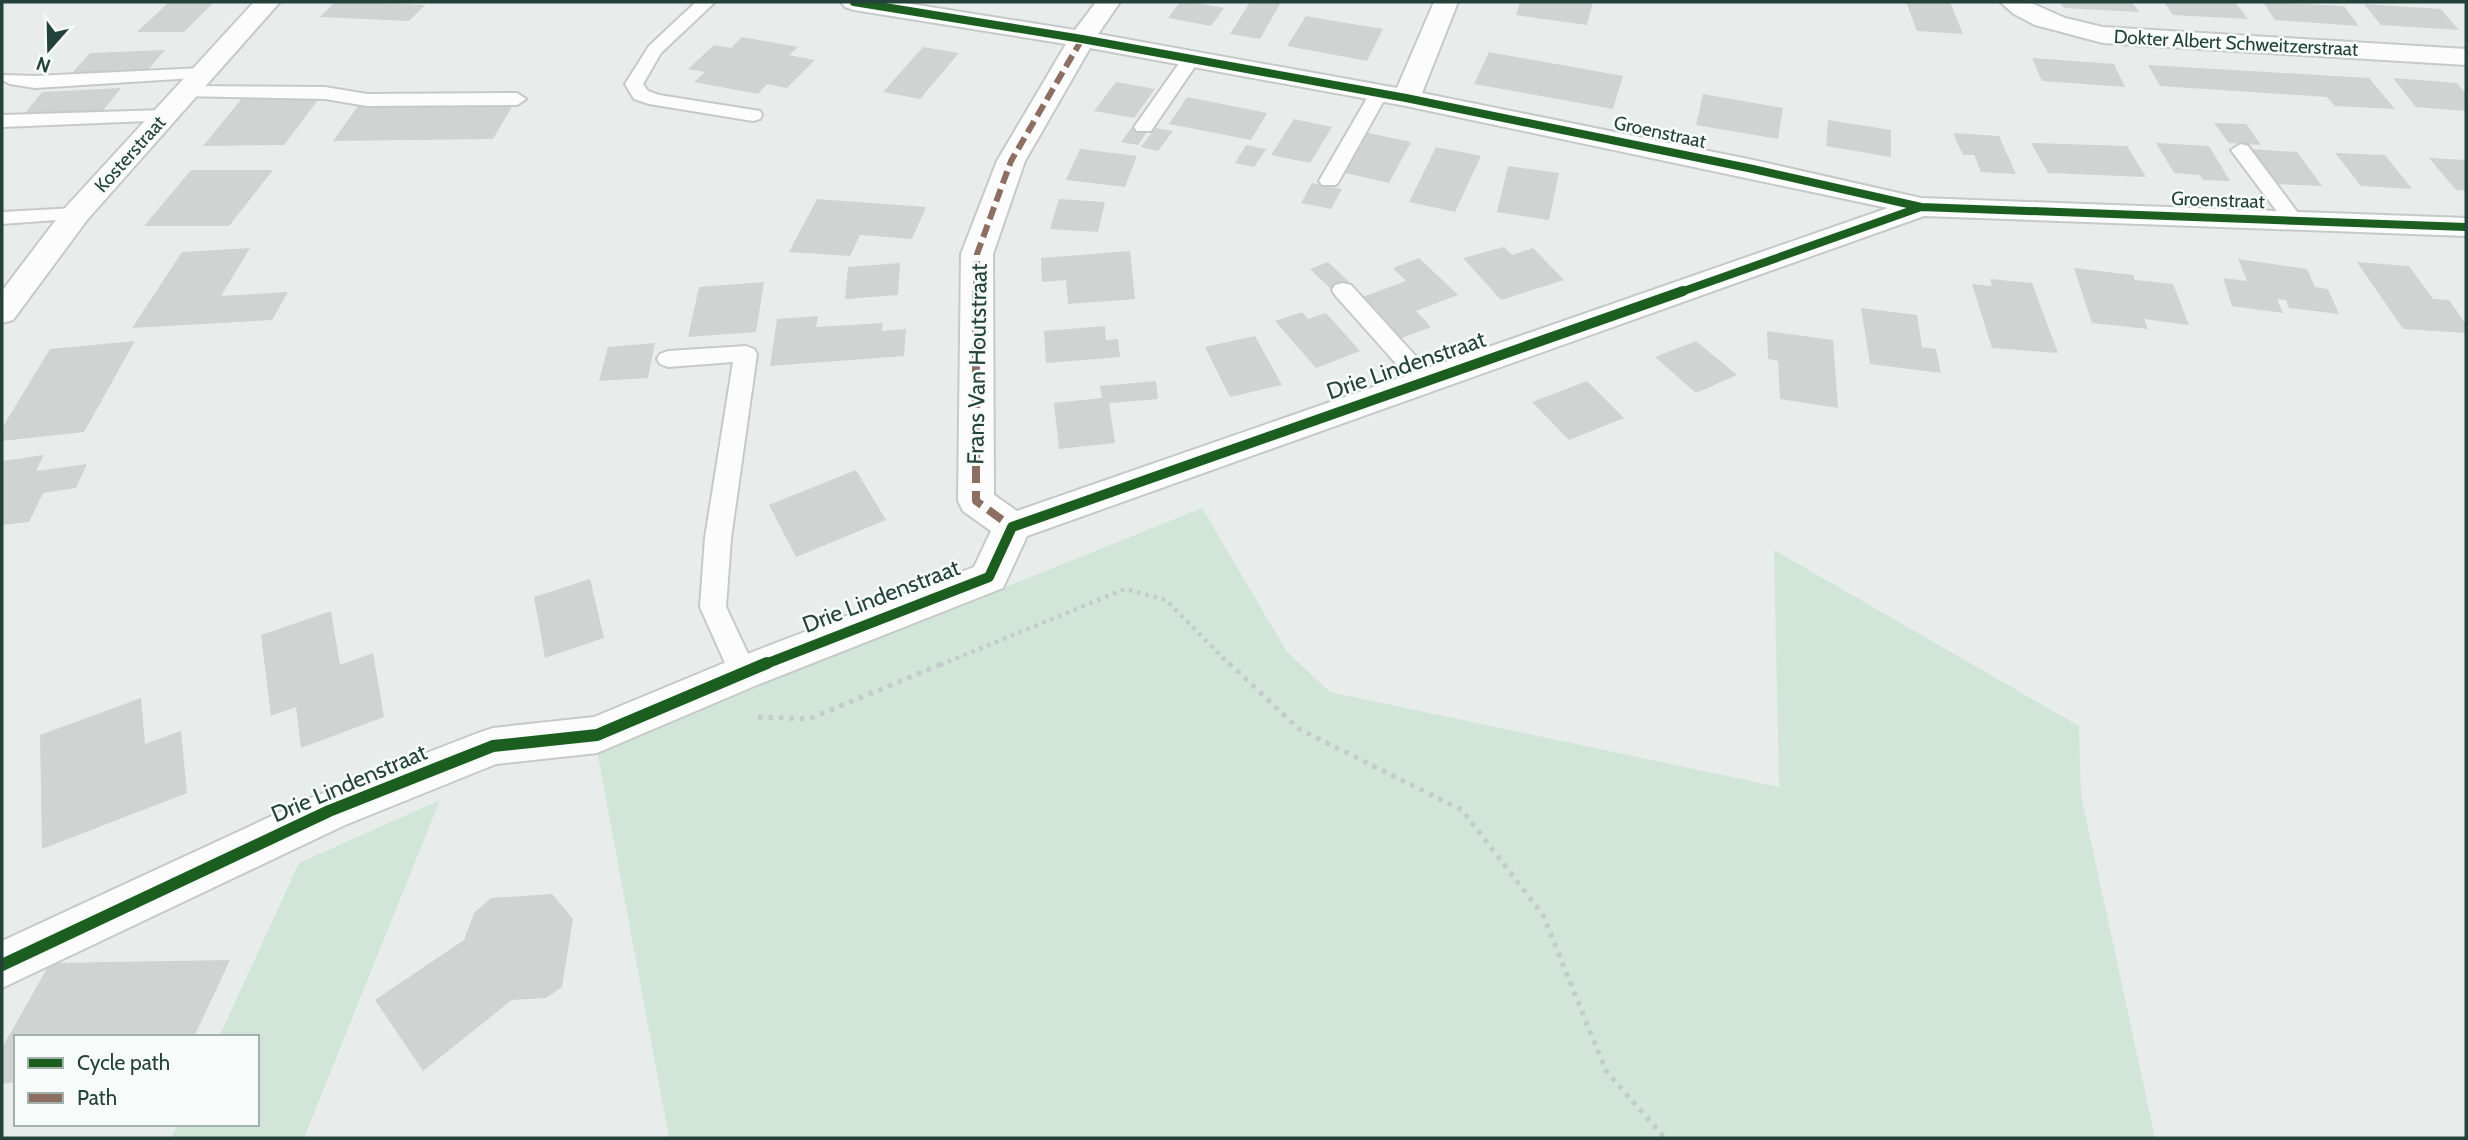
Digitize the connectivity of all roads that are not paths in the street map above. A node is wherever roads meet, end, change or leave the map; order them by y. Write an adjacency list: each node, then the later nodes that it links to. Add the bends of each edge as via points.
1 (267, 2): 11 (street, Kosterstraat)
2 (706, 2): 14 (lane, via 638,71 634,84 640,95 656,100)
3 (854, 2): 7 (street, Groenstraat)
4 (1108, 2): 7 (street)
5 (1446, 2): 12 (street)
6 (2013, 2): 8 (street, Dokter Albert Schweitzerstraat, via 2071,29 2103,35)
7 (1082, 39): 9 (street, Groenstraat); 30 (street, Frans Van Houtstraat, via 1011,161 977,254 976,501)
8 (2466, 57)
9 (1200, 60): 12 (street, Groenstraat); 17 (lane); 18 (lane)
10 (10, 79): 11 (lane)
11 (194, 83): 13 (lane, via 366,100); 15 (street, Kosterstraat)
12 (1393, 96): 20 (lane); 21 (street, Groenstraat)
13 (517, 99)
14 (753, 115)
15 (165, 116): 16 (lane); 22 (street, Kosterstraat)
16 (2, 121)
17 (1164, 126)
18 (1144, 127)
19 (2241, 150): 24 (lane)
20 (1329, 181)
21 (1921, 207): 24 (street, Groenstraat); 29 (street, Drie Lindenstraat)
22 (76, 214): 23 (lane); 27 (street, Kosterstraat)
23 (2, 218)
24 (2294, 221): 25 (street, Groenstraat)
25 (2466, 227)
26 (1343, 290): 29 (lane)
27 (3, 311)
28 (668, 359): 31 (lane, via 746,354 718,538 713,607)
29 (1424, 380): 30 (street, Drie Lindenstraat)
30 (1012, 527): 31 (street, Drie Lindenstraat, via 989,577)
31 (743, 673): 32 (street, Drie Lindenstraat, via 597,735 493,746 330,811)
32 (2, 965)

